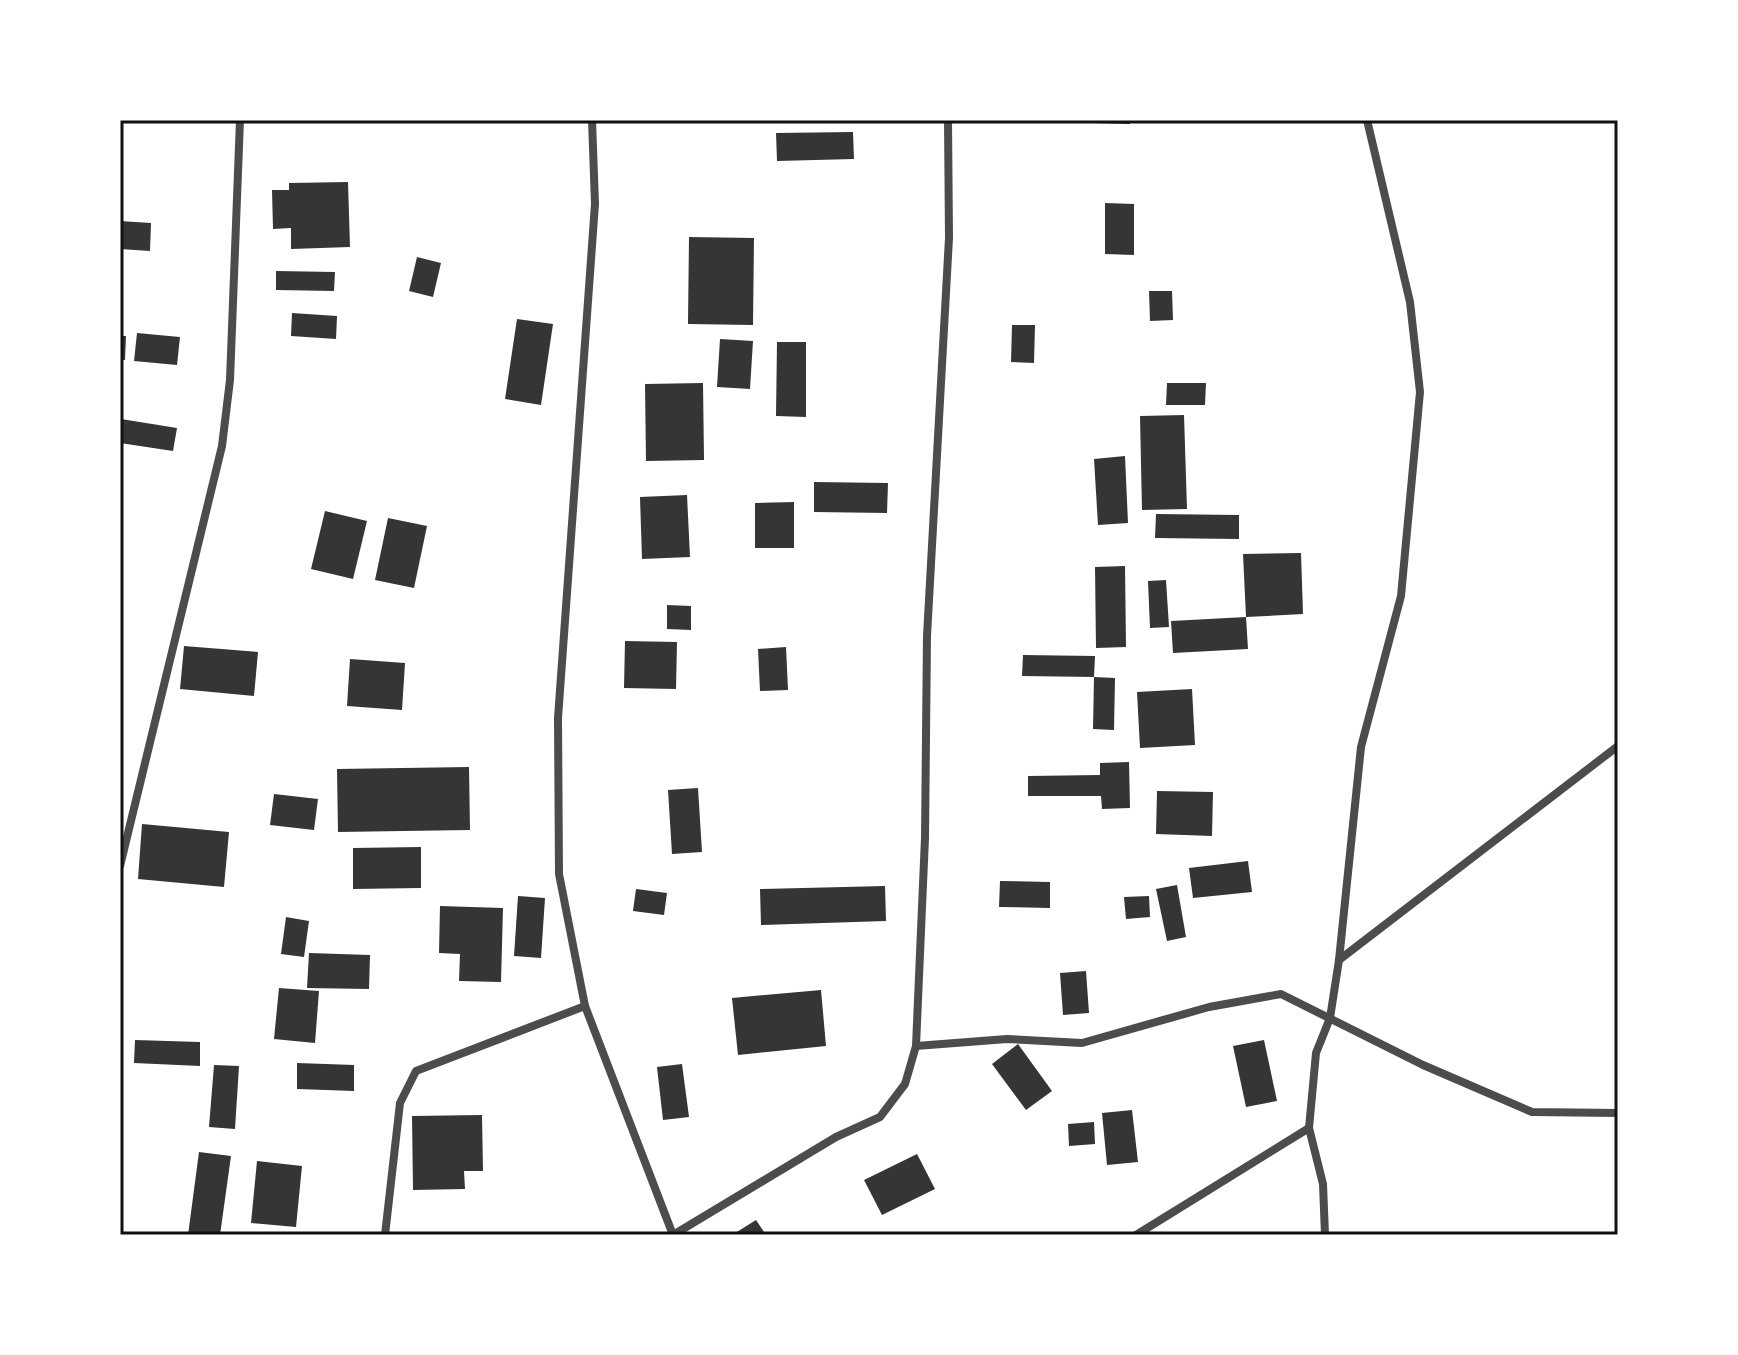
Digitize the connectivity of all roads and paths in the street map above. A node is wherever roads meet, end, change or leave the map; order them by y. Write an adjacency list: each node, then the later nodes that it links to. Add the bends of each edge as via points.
1 (240, 120): 6 (street, via 230,380 222,446)
2 (592, 120): 8 (street, via 595,204 558,718 559,874)
3 (948, 120): 10 (street, via 949,238 927,636)
4 (1367, 120): 7 (street, via 1410,302 1420,392 1401,596 1361,747)
5 (1618, 746): 7 (street)
6 (120, 866)
7 (1339, 960): 9 (street)
8 (585, 1006): 13 (street, via 416,1071 400,1103); 14 (street)
9 (1330, 1018): 10 (street, via 1281,994 1209,1007 1082,1043 1007,1039); 11 (street, via 1532,1112); 12 (street, via 1316,1053)
10 (916, 1046): 14 (street, via 905,1084 880,1117 836,1137)
11 (1618, 1113)
12 (1309, 1128): 15 (street); 16 (street, via 1323,1184)
13 (385, 1235)
14 (673, 1235)
15 (1136, 1235)
16 (1325, 1235)

